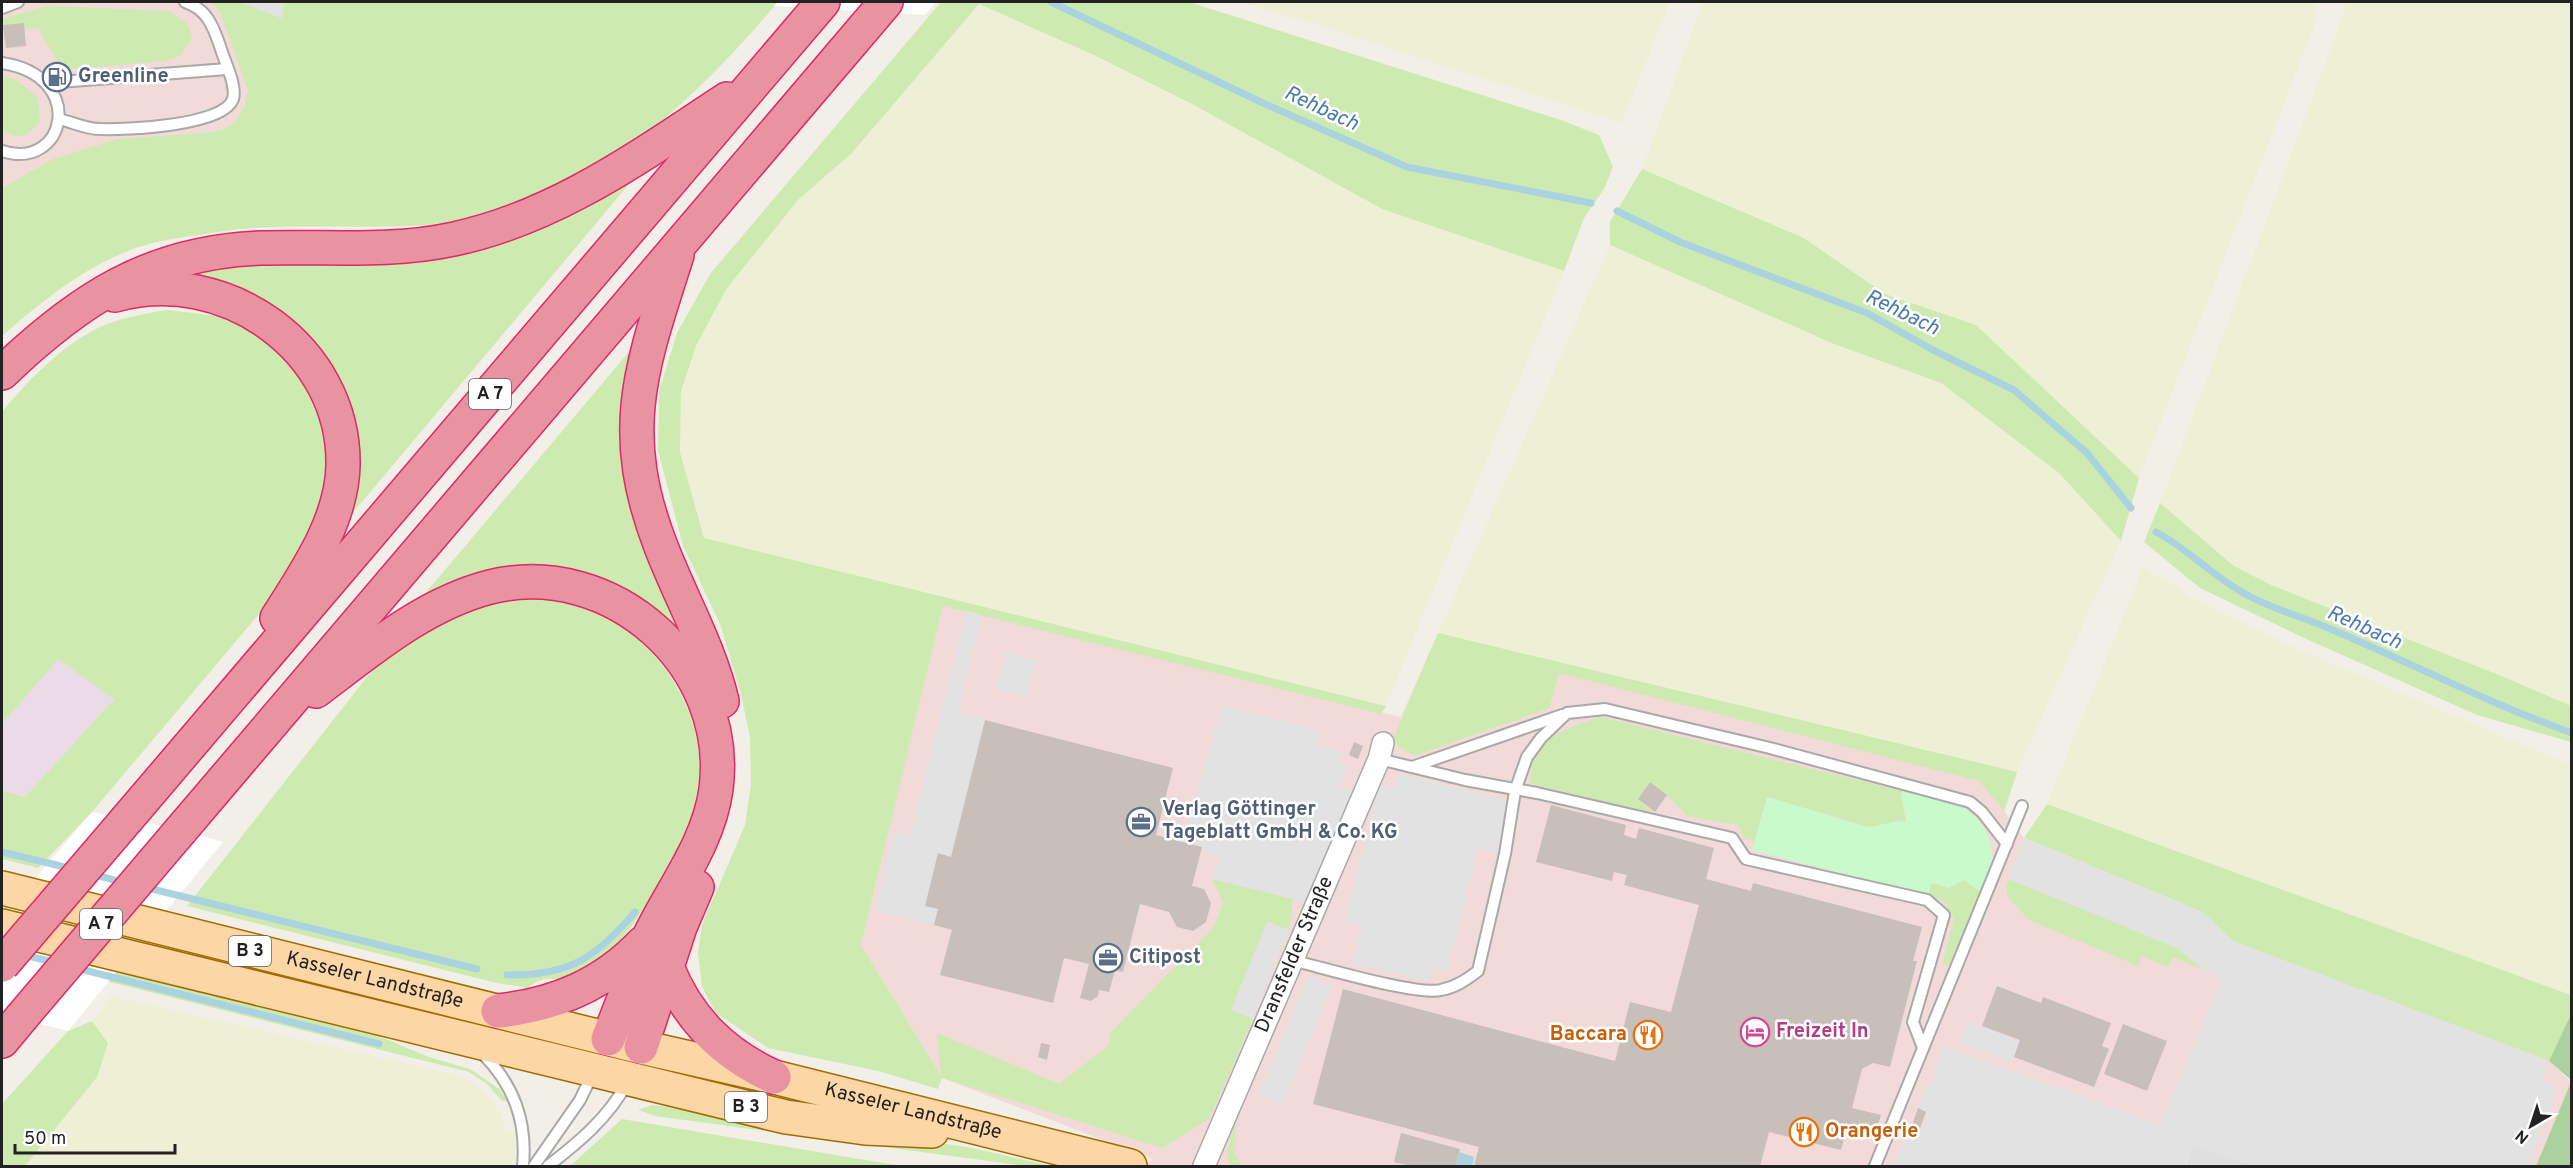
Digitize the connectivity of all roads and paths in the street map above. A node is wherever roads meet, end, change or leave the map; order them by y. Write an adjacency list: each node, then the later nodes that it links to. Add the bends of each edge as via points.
1 (18, 2): 5 (lane)
2 (185, 2): 7 (lane, via 195,5 208,18)
3 (820, 5): 8 (highway, A 7)
4 (882, 7): 12 (highway, A 7)
5 (2, 8)
6 (2, 63): 9 (lane, via 30,71)
7 (227, 69): 9 (lane); 10 (lane, via 234,90 231,102 223,111 207,118 98,129)
8 (756, 81): 13 (highway, via 588,189 511,224 453,239 390,247 260,248 195,254 132,277); 15 (highway, A 7)
9 (46, 83): 10 (lane, via 55,95)
10 (59, 119): 11 (lane, via 54,134 38,148 19,154)
11 (2, 151)
12 (682, 239): 17 (highway, A 7); 28 (highway, via 644,363 635,414 636,439 643,489 660,544 716,676 729,735 731,771 723,827 688,906)
13 (84, 304): 14 (highway, via 38,338); 15 (highway, via 146,290 183,291 225,299 252,310 295,343 316,372 334,409 343,464 340,494 330,524 307,570)
14 (2, 373)
15 (223, 707): 27 (highway, A 7, bridge)
16 (1566, 713): 19 (lane); 20 (lane, via 1527,757); 22 (lane, via 1605,709 1970,802)
17 (268, 727): 25 (highway, via 387,638 469,593 512,583 559,584 605,596 626,607 663,637 690,671 709,715 717,763 708,822); 30 (highway, A 7, bridge)
18 (1381, 751): 19 (lane); 26 (street, Dransfelder Straße)
19 (1412, 767): 20 (lane)
20 (1515, 791): 26 (lane, via 1478,970 1462,983 1439,991 1413,989); 34 (lane, via 1732,838 1746,859 1927,900 1944,915 1913,1022)
21 (2022, 806): 22 (lane)
22 (2007, 844): 34 (lane)
23 (2, 888): 29 (main road, Kasseler Landstraße / B 3)
24 (2, 926): 31 (main road, Kasseler Landstraße / B 3)
25 (649, 938): 29 (highway, via 613,971 577,991 547,1003); 32 (highway)
26 (1291, 960): 43 (street, Dransfelder Straße)
27 (2, 965)
28 (667, 967): 33 (highway); 36 (highway, via 684,1002 708,1034 739,1059)
29 (498, 1011): 32 (main road, Kasseler Landstraße / B 3)
30 (11, 1030)
31 (463, 1038): 35 (main road, Kasseler Landstraße / B 3); 39 (lane, via 487,1058 507,1083 523,1124)
32 (608, 1039): 33 (main road, Kasseler Landstraße / B 3); 35 (main road)
33 (641, 1047): 36 (main road, Kasseler Landstraße / B 3); 37 (main road)
34 (1923, 1048): 44 (lane)
35 (594, 1070): 37 (main road, Kasseler Landstraße / B 3); 40 (lane, via 580,1100)
36 (774, 1077): 38 (main road, Kasseler Landstraße / B 3)
37 (629, 1079): 38 (main road, Kasseler Landstraße / B 3, via 825,1124); 41 (lane, via 595,1127)
38 (996, 1134): 42 (main road, B 3)
39 (523, 1167)
40 (534, 1167)
41 (548, 1167)
42 (1130, 1167)
43 (1204, 1167)
44 (1875, 1167)

